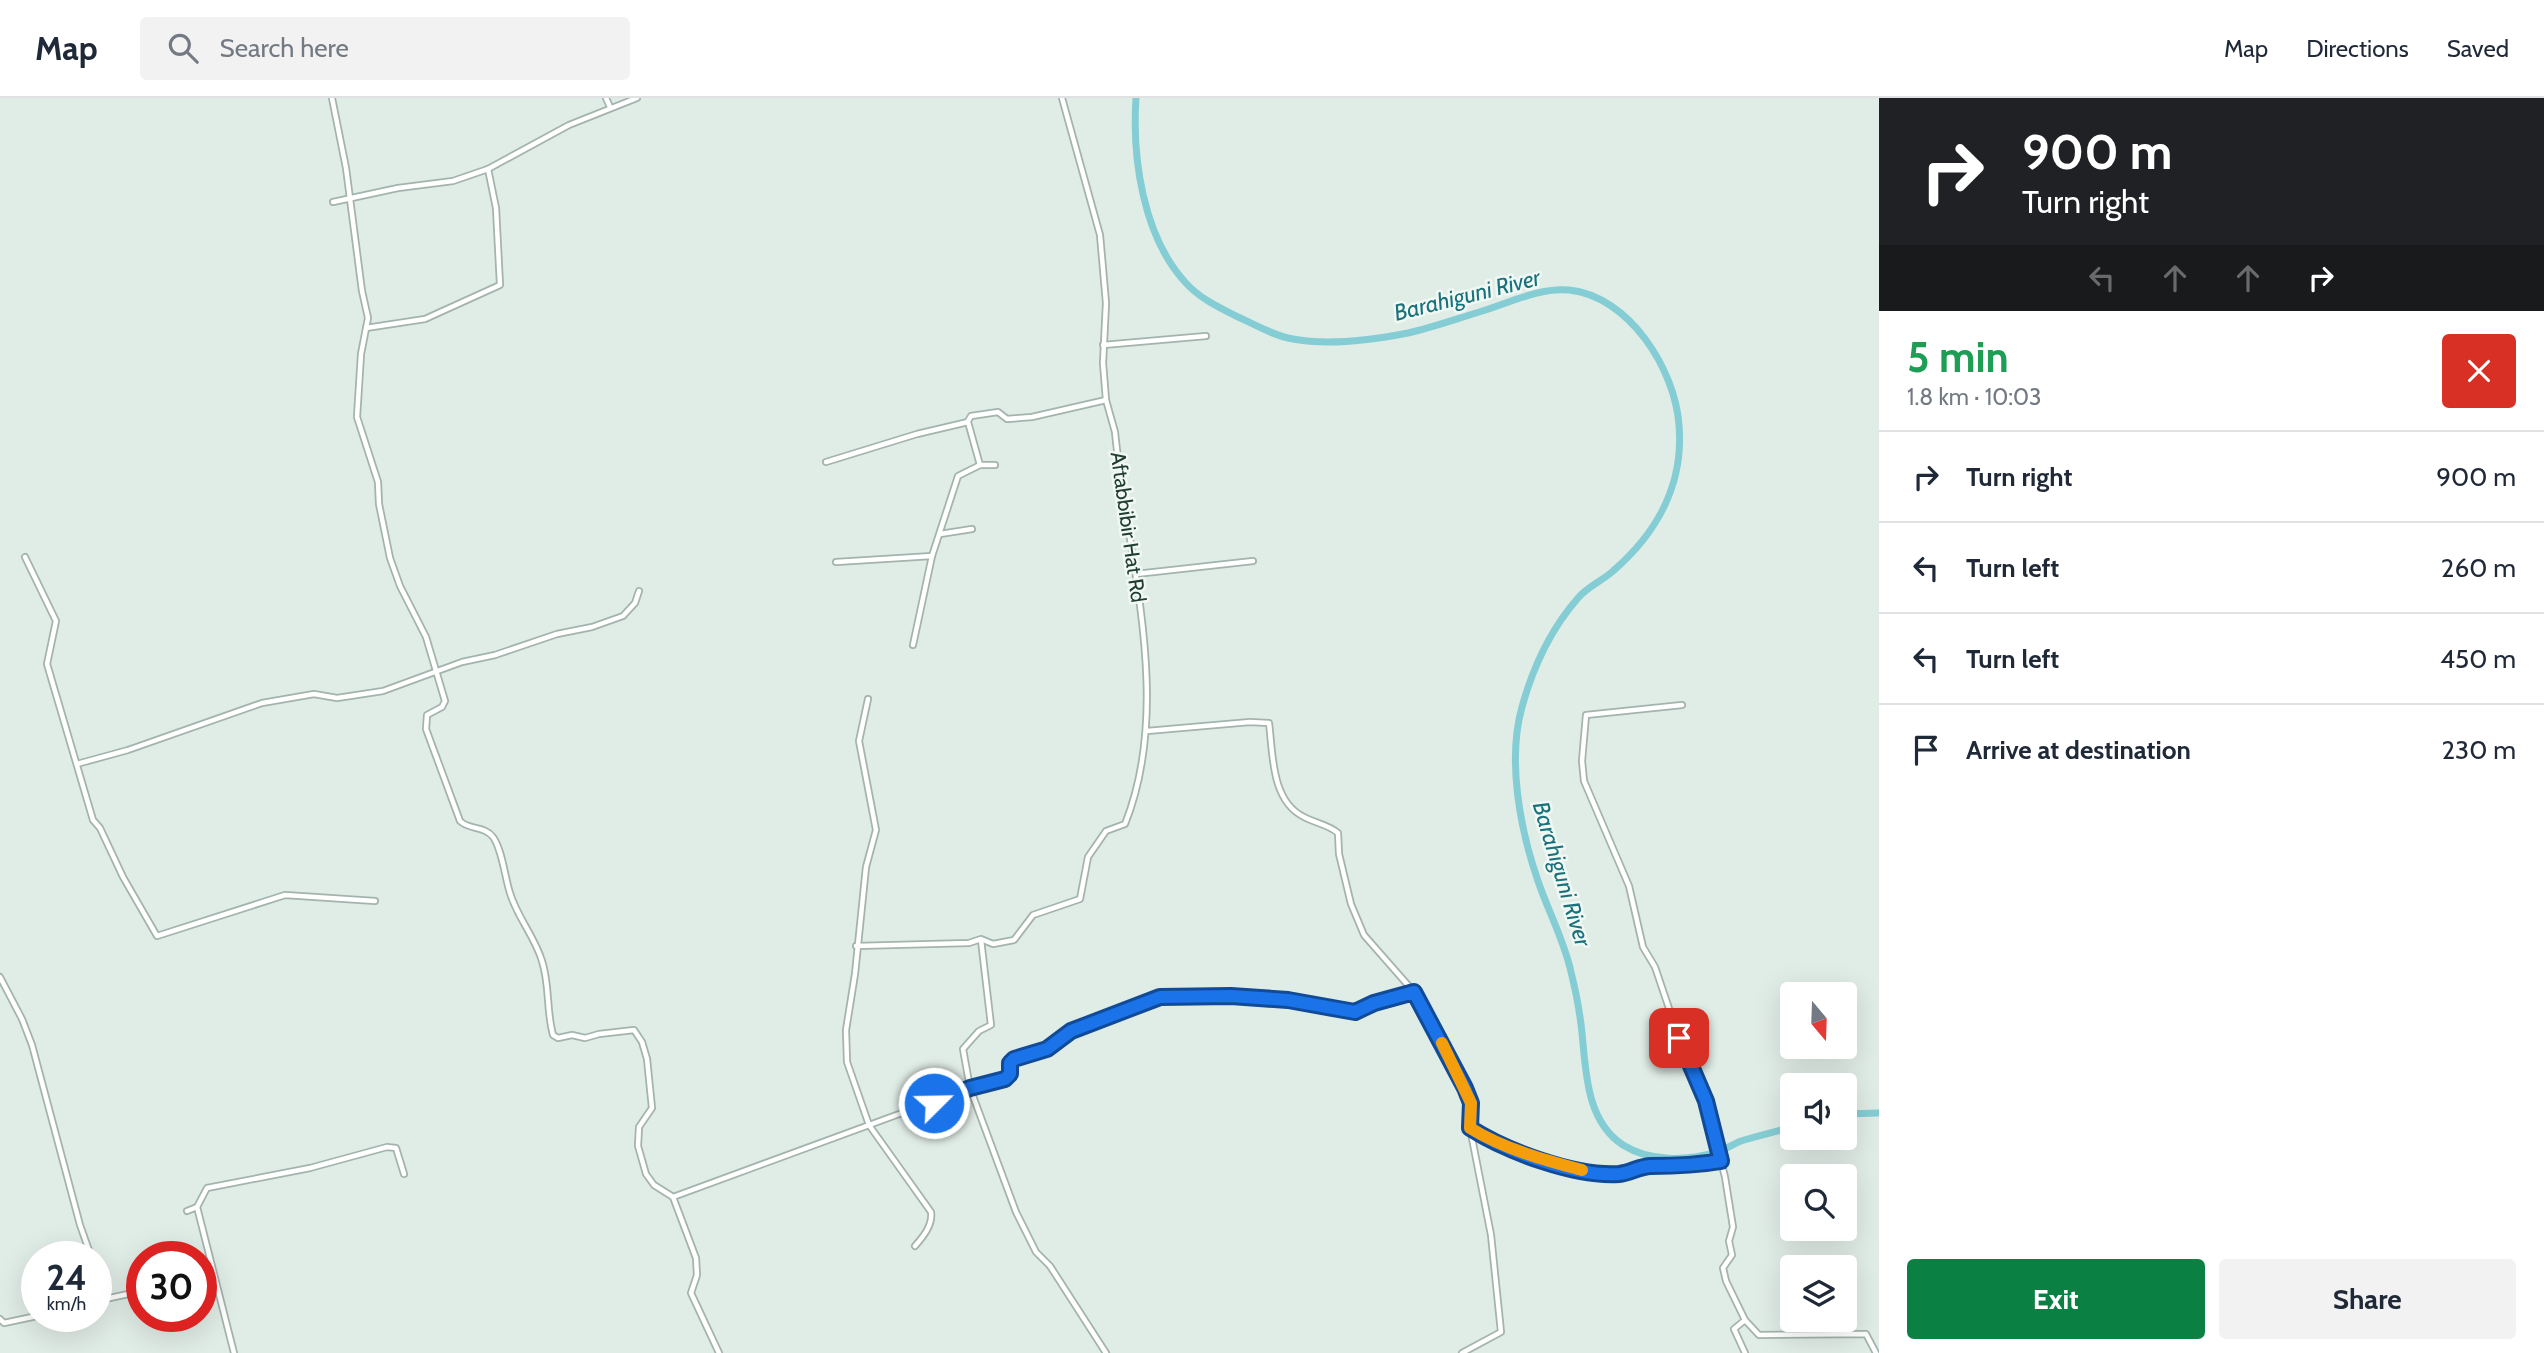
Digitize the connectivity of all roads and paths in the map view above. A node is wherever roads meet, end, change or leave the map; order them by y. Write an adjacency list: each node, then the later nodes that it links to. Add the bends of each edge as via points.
1 (332, 98): 8 (street, via 346,168)
2 (606, 98): 5 (street)
3 (637, 98): 5 (street)
4 (1062, 98): 10 (street, Aftabbibir Hat Rd, via 1100,235 1106,303)
5 (610, 107): 6 (street)
6 (488, 169): 7 (street, via 453,181); 8 (street, via 496,208 500,285 425,319)
7 (333, 202)
8 (366, 328): 25 (street, via 357,417 378,481 390,558)
9 (1206, 336): 10 (street)
10 (1103, 345): 11 (street, Aftabbibir Hat Rd)
11 (1106, 400): 12 (street, via 1032,417 979,414); 22 (street, Aftabbibir Hat Rd)
12 (968, 422): 13 (street); 14 (street)
13 (826, 462)
14 (980, 465): 15 (street); 17 (street, via 958,476)
15 (995, 465)
16 (972, 529): 17 (street)
17 (940, 534): 19 (street)
18 (25, 556): 29 (street, via 56,621 47,664)
19 (932, 556): 21 (street); 24 (street)
20 (1253, 561): 22 (street)
21 (836, 562)
22 (1136, 574): 28 (street, Aftabbibir Hat Rd)
23 (639, 591): 25 (street, via 623,616)
24 (913, 645)
25 (438, 672): 29 (street, via 364,695 337,698 314,694 262,703); 40 (street, via 444,705 427,715 426,729 460,821 494,838 514,905 542,960 553,1035 585,1038 629,1030 636,1033 647,1059 652,1108 639,1127 638,1146 646,1174)
26 (868, 699): 32 (street, via 859,741 876,830 866,867)
27 (1682, 705): 38 (street, via 1586,715 1582,771 1629,886 1643,947 1655,967 1706,1101)
28 (1147, 731): 31 (street, Aftabbibir Hat Rd, via 1125,824 1106,831 1090,852 1080,899 1031,917 1014,940 993,944); 34 (street, via 1269,723 1276,779 1287,803 1301,816 1338,833 1339,854 1364,935)
29 (77, 764): 30 (street, via 93,820 157,936 285,895)
30 (375, 901)
31 (981, 939): 32 (street); 35 (street, via 991,1025 964,1049)
32 (856, 946): 36 (street, via 846,1052 853,1086)
33 (0, 977): 43 (street, via 32,1045)
34 (1414, 992): 35 (street, via 1355,1012 1288,1000 1160,997 1071,1031 1052,1047 1011,1061 1005,1079); 37 (street, via 1465,1088 1471,1103)
35 (970, 1088): 36 (street); 52 (street, via 1016,1212 1036,1252 1051,1266)
36 (869, 1125): 40 (street); 45 (street, via 931,1212 932,1219)
37 (1470, 1128): 38 (street, via 1533,1156 1595,1173 1620,1174 1646,1166); 53 (street, via 1491,1235 1501,1332)
38 (1721, 1158): 49 (street, via 1733,1232 1729,1241 1732,1255 1723,1268)
39 (404, 1174): 41 (street, via 396,1148 387,1147 207,1188)
40 (673, 1197): 51 (street, via 696,1258 691,1293)
41 (197, 1207): 42 (street); 44 (street)
42 (187, 1211)
43 (86, 1241)
44 (205, 1241)
45 (915, 1246)
46 (217, 1288): 50 (street)
47 (0, 1319): 48 (street, via 4,1323)
48 (21, 1319)
49 (1745, 1320): 54 (street, via 1734,1329); 55 (street, via 1759,1335 1866,1334)
50 (234, 1353)
51 (719, 1353)
52 (1106, 1353)
53 (1462, 1353)
54 (1745, 1353)
55 (1876, 1353)

